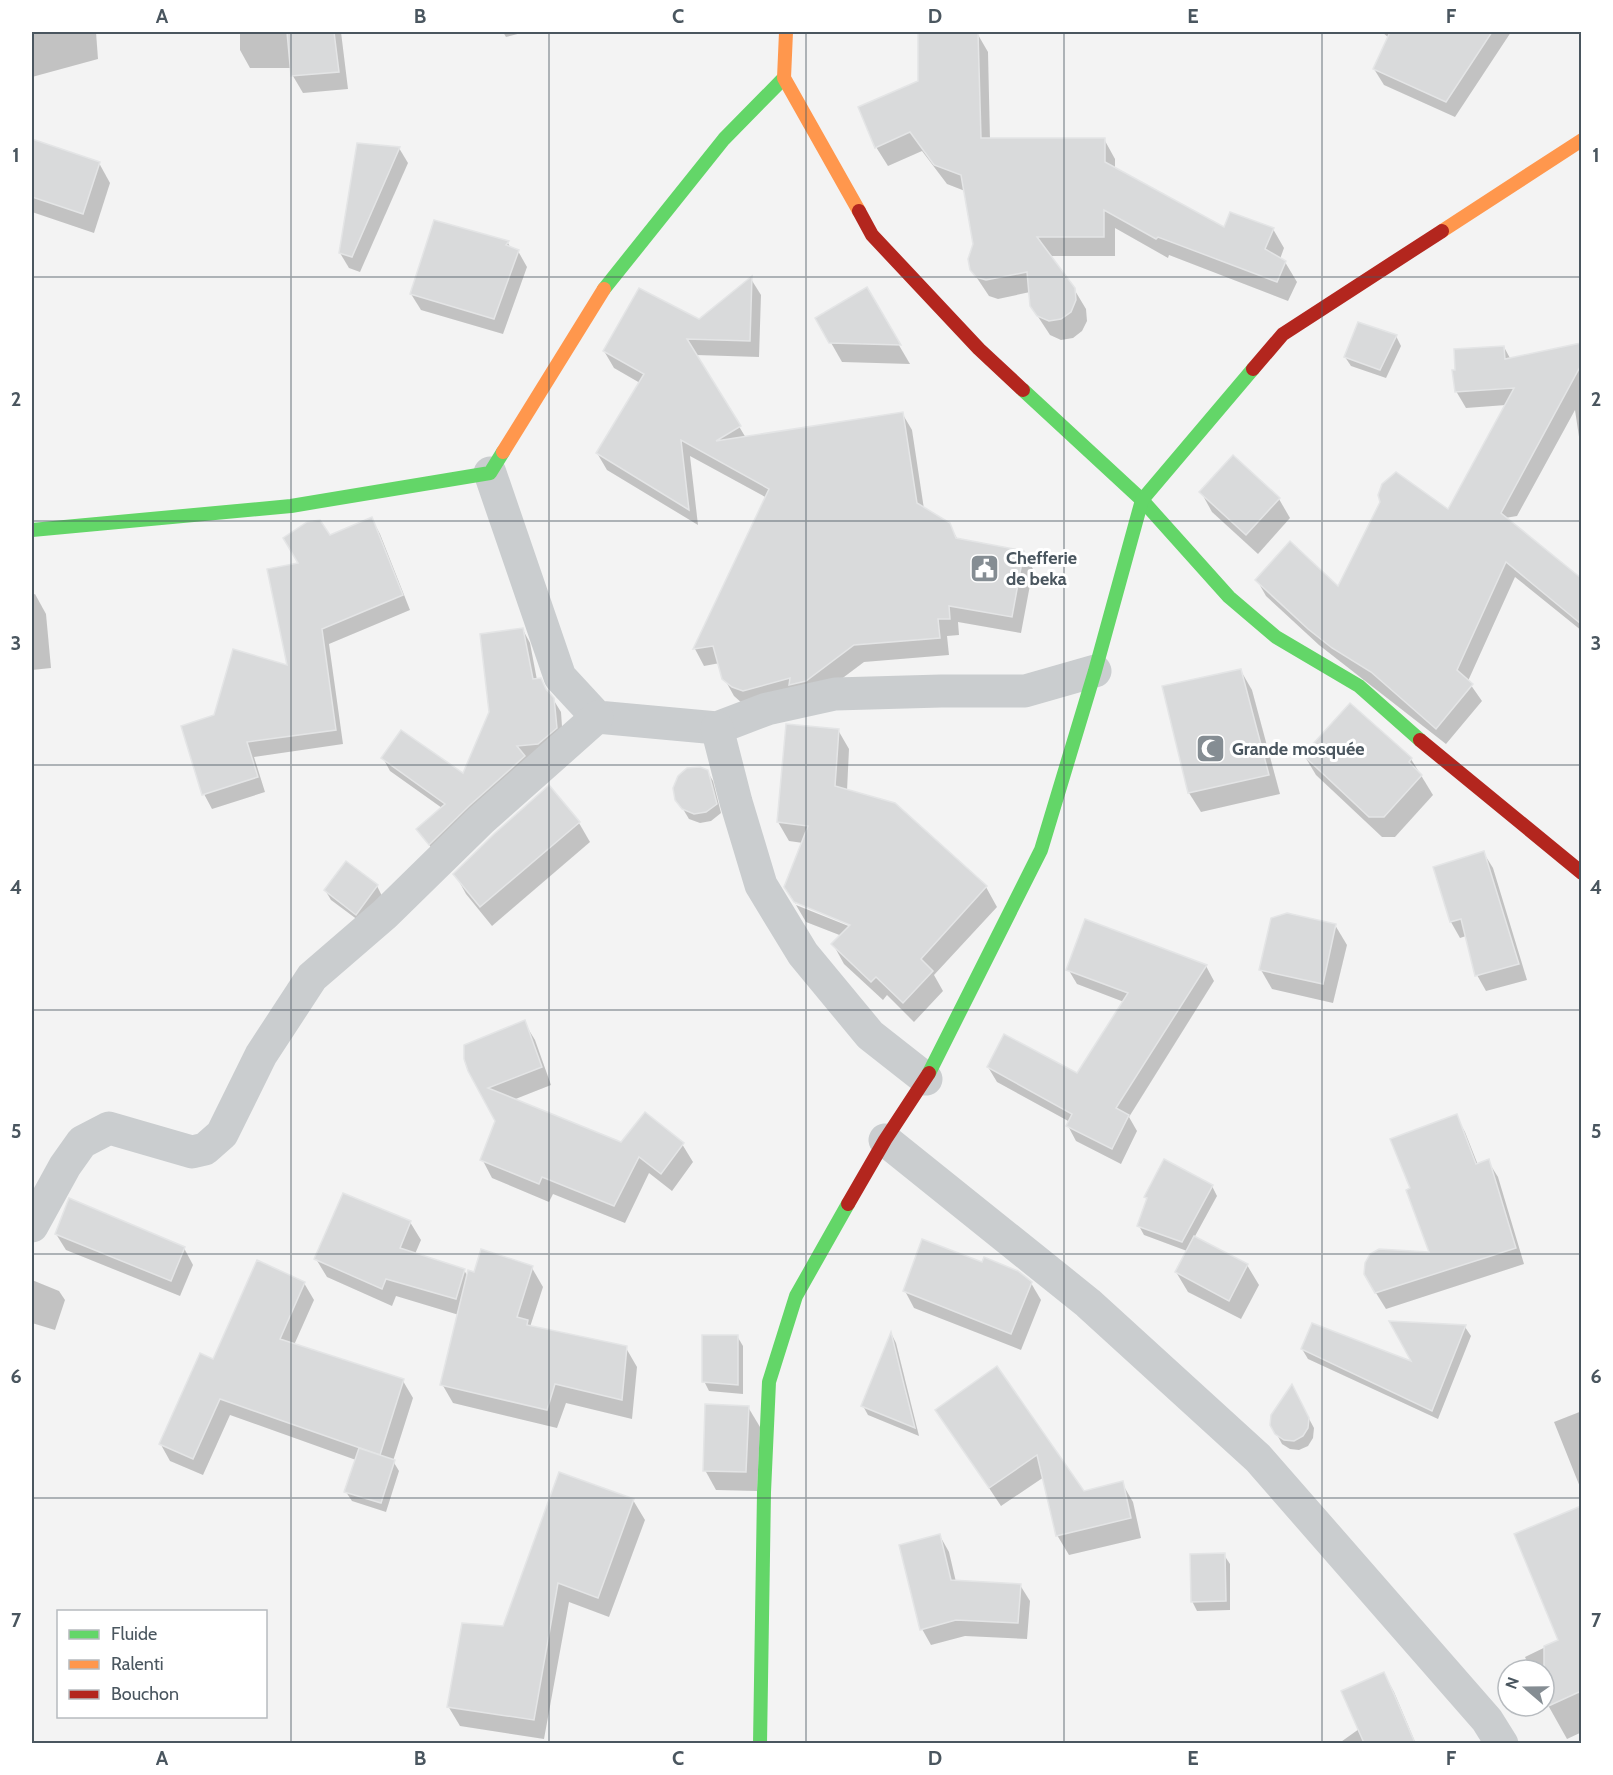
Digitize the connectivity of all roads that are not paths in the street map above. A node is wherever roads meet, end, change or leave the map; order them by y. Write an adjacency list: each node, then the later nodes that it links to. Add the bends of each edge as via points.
1 (786, 32): 2 (street)
2 (784, 78): 4 (street, via 724,139 598,296); 5 (street, via 872,235 979,349)
3 (1581, 140): 5 (street, via 1283,334)
4 (490, 472): 6 (street, via 291,506); 8 (street, via 560,677)
5 (1142, 500): 7 (street); 10 (street, via 1229,597 1260,624 1359,686 1442,760)
6 (32, 530)
7 (1095, 671): 9 (street, via 1025,691 835,694 767,709); 11 (street, via 1041,850)
8 (597, 717): 9 (street); 13 (street, via 312,977 261,1056 222,1134 205,1149 192,1152 109,1128 82,1142)
9 (717, 728): 11 (street, via 761,885 803,954 870,1035)
10 (1581, 873)
11 (926, 1078): 12 (street)
12 (885, 1140): 14 (street, via 796,1296 769,1382); 15 (street, via 1088,1303 1258,1458 1479,1711)
13 (32, 1226)
14 (760, 1743)
15 (1502, 1743)

